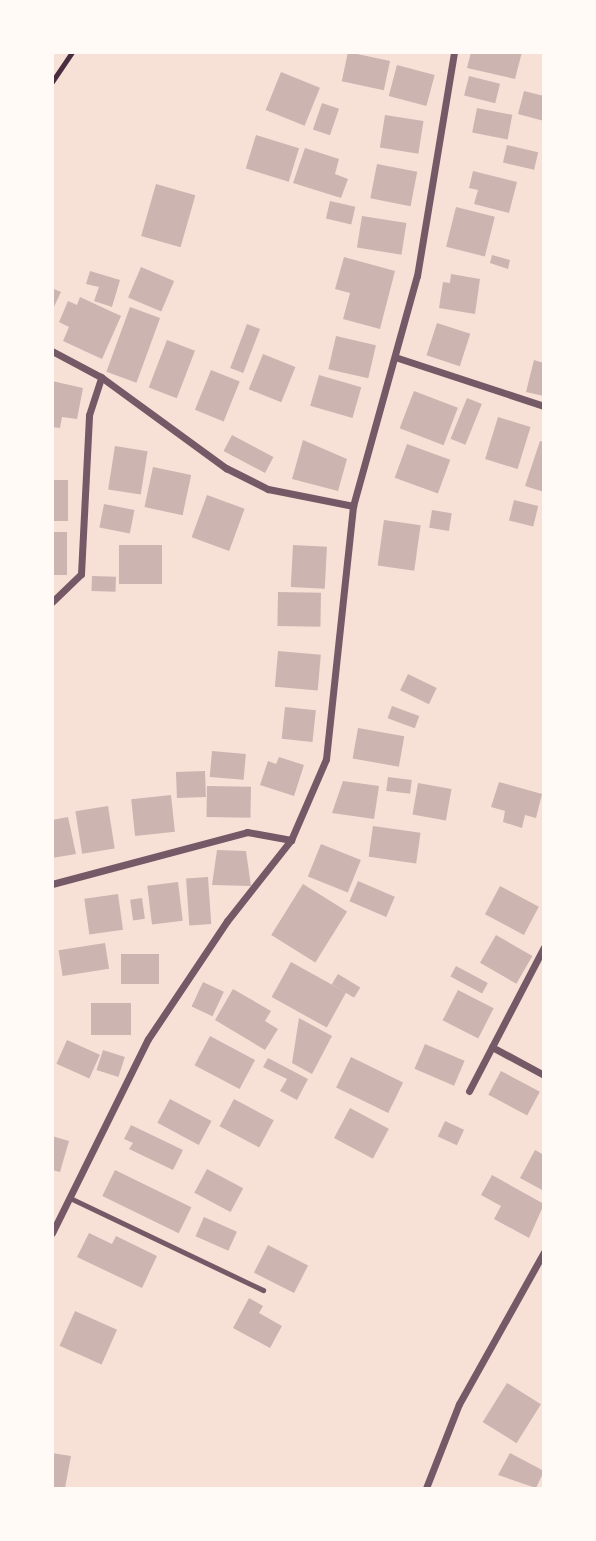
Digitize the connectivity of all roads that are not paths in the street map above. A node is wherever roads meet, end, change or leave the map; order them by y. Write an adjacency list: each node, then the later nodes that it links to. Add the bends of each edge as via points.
1 (454, 52): 3 (street)
2 (52, 351): 4 (street)
3 (398, 358): 5 (street); 6 (street)
4 (101, 377): 6 (street, via 226,468 268,489); 7 (street, via 89,415 81,574)
5 (544, 406)
6 (353, 506): 8 (street, via 326,759)
7 (52, 602)
8 (291, 840): 9 (street, via 247,832); 14 (street, via 184,981)
9 (52, 884)
10 (544, 947): 11 (street)
11 (492, 1046): 12 (street); 13 (street)
12 (544, 1075)
13 (469, 1091)
14 (70, 1198): 15 (street); 17 (lane)
15 (52, 1233)
16 (544, 1252): 18 (street, via 458,1404)
17 (263, 1290)
18 (426, 1489)

